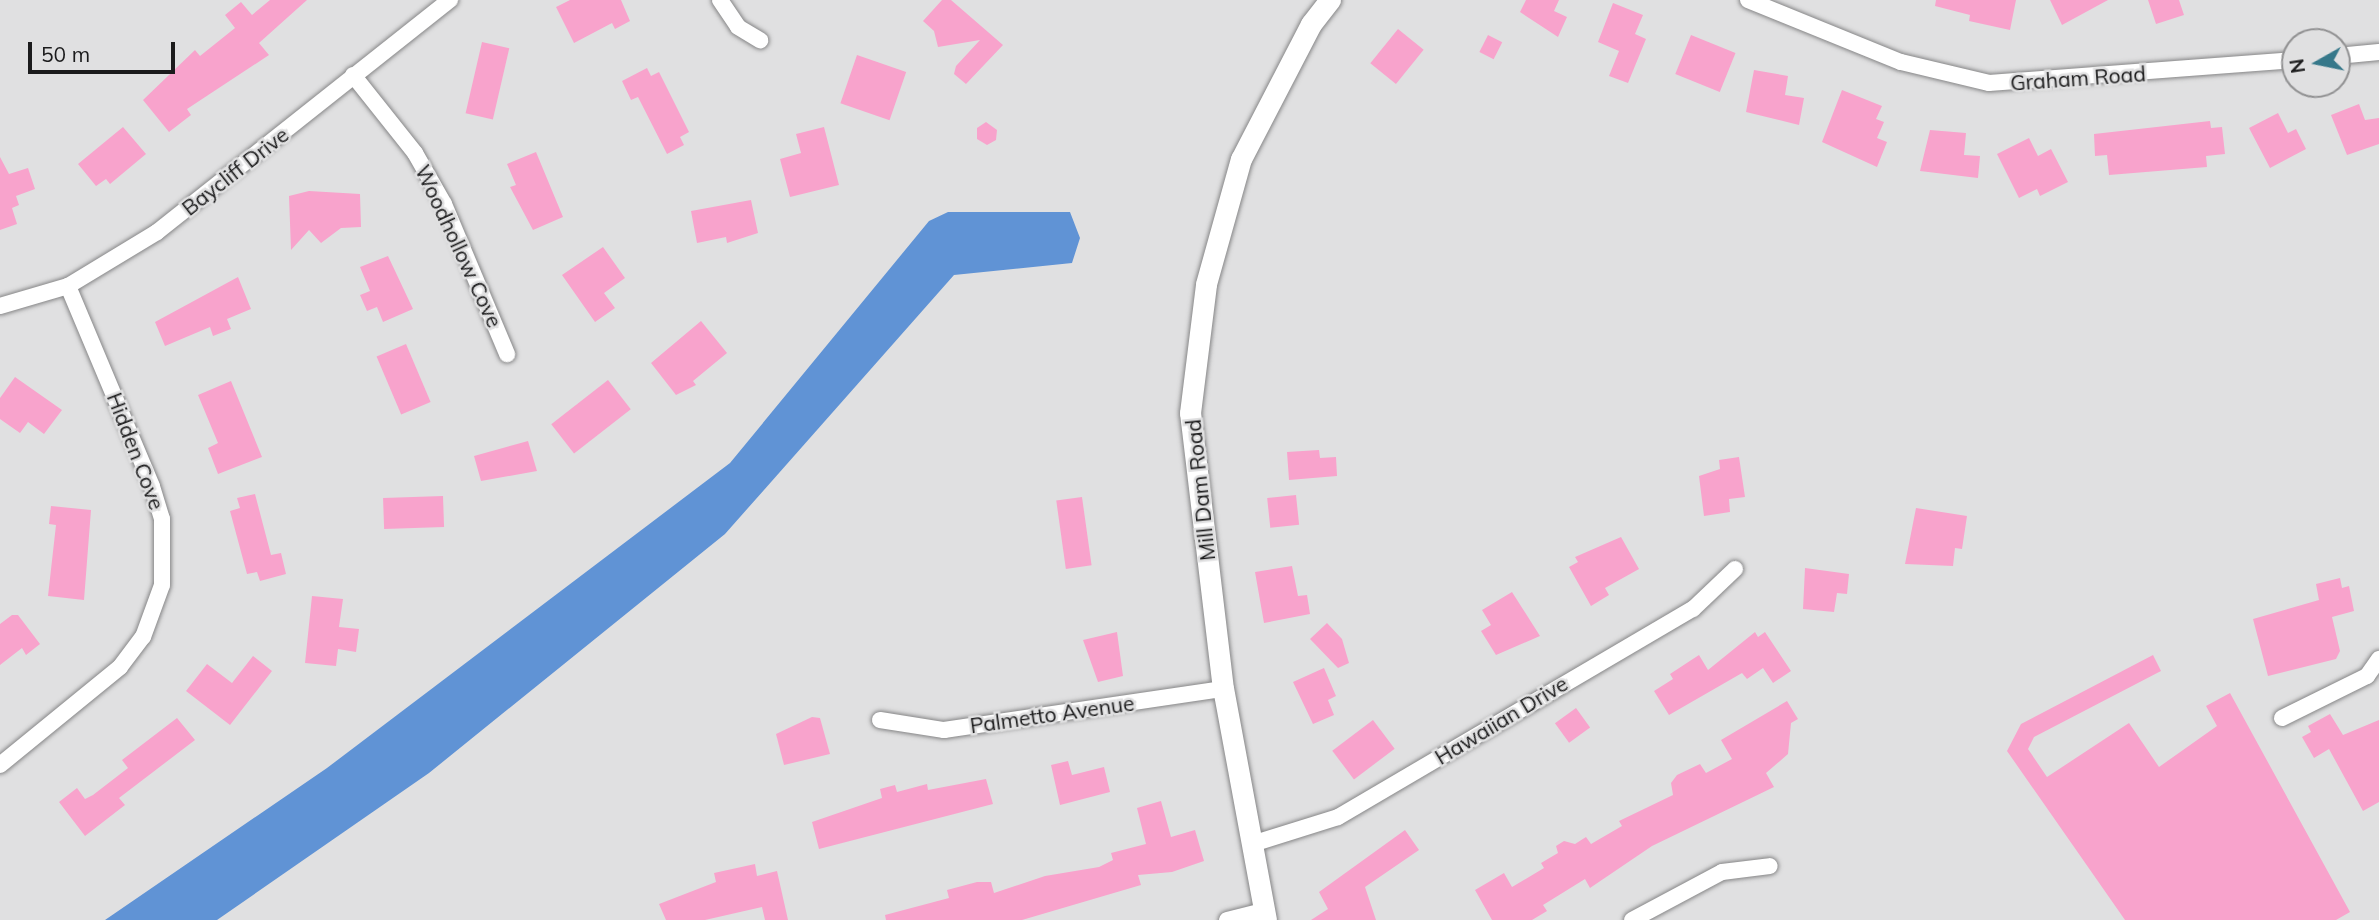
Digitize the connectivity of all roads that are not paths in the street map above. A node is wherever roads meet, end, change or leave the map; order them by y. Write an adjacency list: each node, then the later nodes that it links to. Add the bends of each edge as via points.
1 (450, 0): 9 (street, Baycliff Drive)
2 (720, 0): 5 (street, via 738,27)
3 (1330, 0): 15 (street, Mill Dam Road, via 1311,24 1241,159 1206,284 1190,413)
4 (1748, 0): 8 (street, Graham Road, via 1901,61 1989,83)
5 (760, 40)
6 (2379, 52): 7 (street)
7 (2351, 55)
8 (2281, 61)
9 (353, 75): 10 (street, Baycliff Drive, via 157,232); 12 (street, Woodhollow Cove, via 415,153 444,204)
10 (68, 286): 11 (street, Baycliff Drive); 18 (street, Hidden Cove, via 152,486 163,530 162,586 143,637 120,667)
11 (0, 306)
12 (507, 354)
13 (1735, 569): 19 (street, Hawaiian Drive, via 1693,609 1338,817)
14 (2379, 659): 16 (street, via 2367,676)
15 (1223, 689): 17 (street, Palmetto Avenue, via 944,730); 19 (street, Mill Dam Road)
16 (2282, 718)
17 (880, 720)
18 (0, 765)
19 (1252, 844): 21 (street, Mill Dam Road)
20 (1770, 866): 23 (street, via 1722,872)
21 (1265, 915): 22 (street)
22 (1227, 920)
23 (1632, 920)

